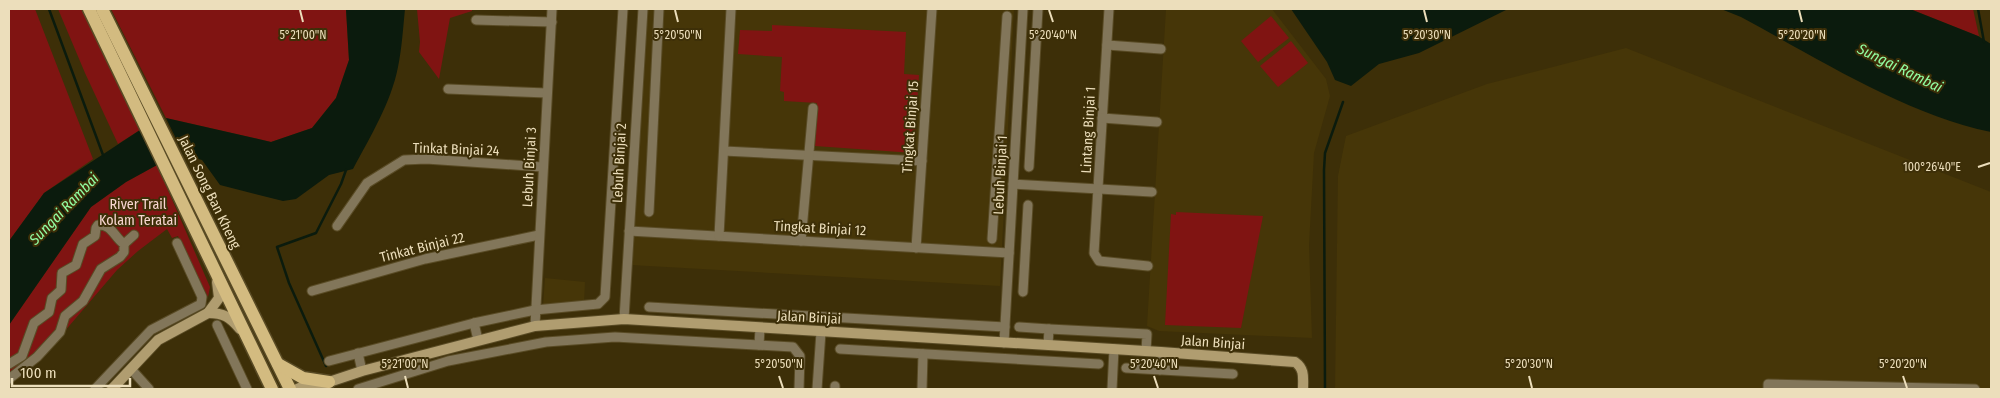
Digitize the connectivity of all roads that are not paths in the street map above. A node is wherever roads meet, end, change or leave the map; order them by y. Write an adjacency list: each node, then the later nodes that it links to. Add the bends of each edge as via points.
1 (89, 9): 24 (main road, Jalan Song Ban Kheng)
2 (102, 9): 24 (main road, Jalan Song Ban Kheng)
3 (552, 9): 14 (street, Lebuh Binjai 3)
4 (623, 9): 59 (street, Lebuh Binjai 2, via 604,297 598,304)
5 (642, 9): 15 (street, Lebuh Binjai 2)
6 (659, 9): 16 (street)
7 (731, 9): 27 (street)
8 (932, 9): 29 (street, Tingkat Binjai 15)
9 (1023, 9): 19 (street, Lebuh Binjai 1)
10 (1038, 9): 31 (street, Lebuh Binjai 1)
11 (1109, 9): 18 (street, Lintang Binjai 1)
12 (1006, 16): 17 (street)
13 (476, 20): 14 (street)
14 (552, 22): 22 (street, Lebuh Binjai 3)
15 (642, 24): 16 (street); 33 (street, Lebuh Binjai 2)
16 (658, 25): 35 (street)
17 (1005, 44): 19 (street); 38 (street)
18 (1107, 45): 20 (street); 25 (street, Lintang Binjai 1)
19 (1021, 46): 32 (street, Lebuh Binjai 1)
20 (1161, 49)
21 (448, 90): 22 (street)
22 (547, 93): 30 (street, Lebuh Binjai 3)
23 (813, 108): 28 (street)
24 (146, 111): 54 (main road, Jalan Song Ban Kheng, via 173,184); 94 (main road, Jalan Song Ban Kheng, via 187,181)
25 (1102, 118): 26 (street); 34 (street, Lintang Binjai 1)
26 (1157, 122)
27 (724, 151): 28 (street); 46 (street)
28 (809, 155): 29 (street); 48 (street)
29 (922, 161): 51 (street, Tingkat Binjai 15)
30 (543, 167): 42 (street, Tinkat Binjai 24, via 404,160 367,183); 45 (street, Lebuh Binjai 3)
31 (1029, 167)
32 (1013, 184): 34 (street); 40 (street, Lebuh Binjai 1)
33 (632, 188): 35 (street); 43 (street, Lebuh Binjai 2)
34 (1098, 189): 36 (street); 53 (street, Lintang Binjai 1, via 1094,254 1099,261)
35 (650, 190): 39 (street)
36 (1152, 192)
37 (1028, 205): 41 (street)
38 (994, 211): 40 (street); 47 (street)
39 (649, 212)
40 (1011, 217): 41 (street); 52 (street, Lebuh Binjai 1)
41 (1027, 223): 56 (street)
42 (337, 226)
43 (629, 231): 46 (street, Tingkat Binjai 12); 62 (street, Lebuh Binjai 2)
44 (134, 235): 50 (street)
45 (539, 235): 55 (street, Tinkat Binjai 22, via 425,259); 59 (street, Lebuh Binjai 3)
46 (719, 236): 48 (street, Tingkat Binjai 12)
47 (992, 239)
48 (801, 241): 51 (street, Tingkat Binjai 12)
49 (177, 243): 61 (street, via 202,297 201,304)
50 (124, 244): 93 (street, via 115,238 110,228 98,225 95,236 83,244 76,265 62,273 61,290 52,298 46,315 34,323 22,356); 102 (street, via 120,257 101,269 83,301 65,316 60,332 38,357)
51 (916, 248): 52 (street, Tingkat Binjai 12)
52 (1009, 253): 71 (street, Lebuh Binjai 1)
53 (1148, 266)
54 (214, 268): 60 (street, via 219,298); 76 (main road, Jalan Song Ban Kheng)
55 (312, 291)
56 (1023, 292)
57 (649, 307): 58 (street)
58 (671, 308): 65 (street); 66 (street)
59 (535, 310): 63 (street); 68 (street, Lebuh Binjai 3)
60 (208, 313): 73 (street); 76 (street, via 227,316)
61 (170, 319): 73 (street); 105 (street, via 150,330)
62 (624, 319): 64 (street, Jalan Binjai); 65 (street, Jalan Binjai)
63 (474, 323): 78 (street); 89 (street)
64 (571, 323): 68 (street, Jalan Binjai); 79 (street)
65 (670, 323): 70 (street, Jalan Binjai)
66 (941, 324): 71 (street); 77 (street)
67 (217, 325): 108 (street)
68 (535, 326): 78 (street, Jalan Binjai)
69 (1019, 327): 72 (street)
70 (760, 328): 74 (street, Jalan Binjai); 81 (street)
71 (1005, 328): 80 (street, Lebuh Binjai 1)
72 (1049, 329): 82 (street); 86 (street, via 1147,334)
73 (177, 330): 98 (street, via 158,340)
74 (821, 332): 75 (street, Jalan Binjai); 115 (street)
75 (876, 335): 77 (street, Jalan Binjai); 87 (street)
76 (248, 337): 109 (main road, Jalan Song Ban Kheng)
77 (940, 339): 80 (street, Jalan Binjai)
78 (478, 340): 96 (street, Jalan Binjai)
79 (573, 340): 81 (street, via 615,337); 103 (street, via 546,342 448,361)
80 (1004, 343): 82 (street, Jalan Binjai)
81 (759, 345): 114 (street, via 793,347 797,351 800,356)
82 (1048, 345): 83 (street, Jalan Binjai)
83 (1064, 346): 84 (street, Jalan Binjai); 92 (street)
84 (1114, 349): 86 (street, Jalan Binjai); 117 (street)
85 (840, 350): 87 (street)
86 (1146, 351): 88 (street, Jalan Binjai)
87 (875, 352): 90 (street)
88 (1161, 352): 99 (street); 118 (street, Jalan Binjai, via 1295,362 1303,372)
89 (358, 353): 91 (street); 100 (street)
90 (923, 354): 92 (street); 116 (street)
91 (329, 361)
92 (1063, 362): 95 (street)
93 (9, 364)
94 (278, 364): 104 (main road); 110 (main road, Jalan Song Ban Kheng)
95 (1099, 364)
96 (380, 366): 100 (street, Jalan Binjai); 103 (street)
97 (1126, 368): 99 (street)
98 (131, 369): 106 (street); 107 (street)
99 (1160, 370): 101 (street)
100 (362, 371): 104 (street, Jalan Binjai)
101 (1233, 374)
102 (9, 379)
103 (384, 381): 113 (street)
104 (326, 386): 111 (street, Jalan Binjai, via 308,384); 112 (street, Jalan Binjai)
105 (95, 389)
106 (112, 389)
107 (149, 389)
108 (247, 389)
109 (272, 389)
110 (290, 389)
111 (297, 389)
112 (316, 389)
113 (358, 389)
114 (800, 389)
115 (817, 389)
116 (922, 389)
117 (1112, 389)
118 (1303, 389)
119 (1768, 389): 120 (street, via 1768,384)
120 (1975, 389)

